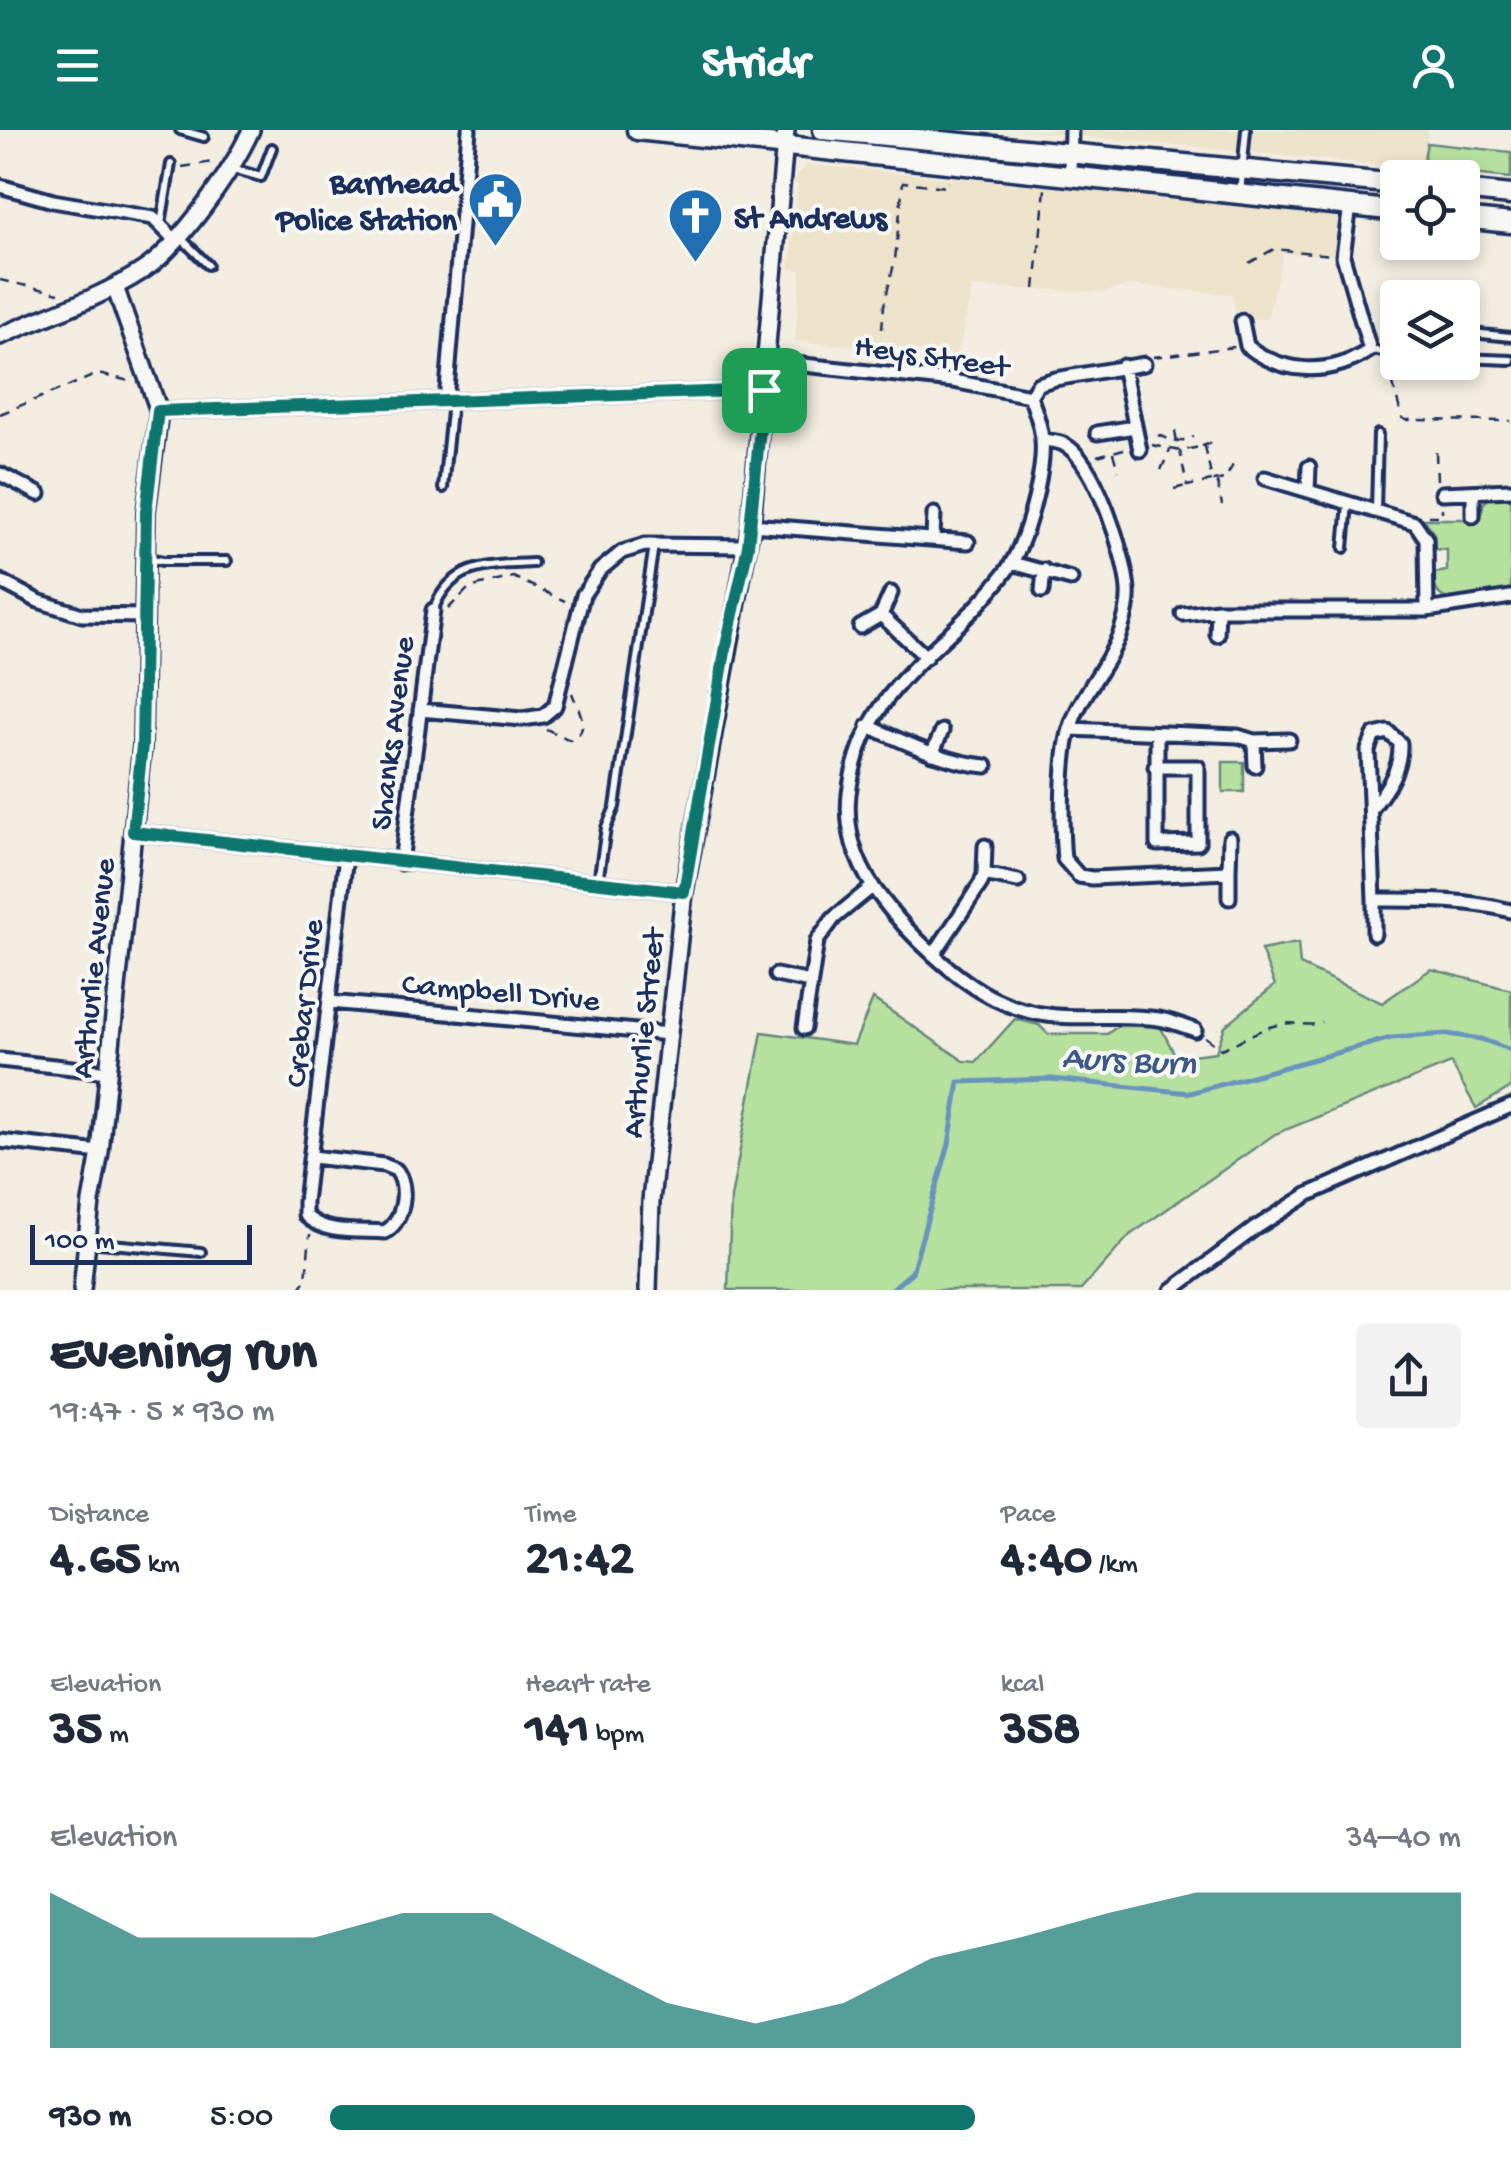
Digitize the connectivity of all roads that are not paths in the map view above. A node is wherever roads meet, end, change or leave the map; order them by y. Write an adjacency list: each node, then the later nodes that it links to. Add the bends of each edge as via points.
1 (180, 130): 8 (lane)
2 (251, 130): 12 (street)
3 (470, 130): 42 (street)
4 (636, 130): 9 (main road)
5 (824, 130): 11 (main road)
6 (1071, 130): 11 (street)
7 (1246, 130): 14 (lane)
8 (204, 137)
9 (785, 137): 15 (main road); 37 (street, Arthurlie Street)
10 (272, 148): 12 (lane, via 261,177)
11 (1071, 154): 14 (main road); 15 (street)
12 (224, 165): 26 (street)
13 (171, 166): 25 (lane)
14 (1242, 169): 16 (main road); 19 (lane)
15 (1070, 174): 19 (main road)
16 (1380, 182)
17 (0, 186): 25 (street, via 153,218)
18 (1480, 191): 20 (main road)
19 (1240, 194): 21 (main road)
20 (1511, 194)
21 (1350, 206): 22 (main road); 33 (street, via 1343,256)
22 (1380, 209)
23 (1480, 220): 24 (main road)
24 (1511, 223)
25 (160, 226): 26 (street)
26 (178, 239): 27 (lane); 28 (street)
27 (208, 265)
28 (115, 287): 31 (street); 43 (street)
29 (1242, 321): 33 (street, via 1247,346 1266,360 1333,367)
30 (1480, 334): 32 (lane)
31 (0, 336)
32 (1511, 337)
33 (1370, 350): 34 (lane)
34 (1380, 352)
35 (1480, 359): 36 (lane)
36 (1511, 360)
37 (766, 361): 40 (street, Arthurlie Street); 41 (street, Heys Street)
38 (1144, 364): 39 (street)
39 (1123, 366): 41 (street, via 1038,384); 44 (street)
40 (764, 390): 42 (street); 62 (street, Arthurlie Street)
41 (1030, 396): 47 (street)
42 (449, 401): 43 (street); 52 (lane)
43 (158, 411): 68 (street, Arthurlie Avenue)
44 (1134, 427): 45 (street); 48 (street)
45 (1098, 433)
46 (1378, 434): 59 (lane)
47 (1042, 440): 70 (street, via 1026,528); 89 (street, via 1064,444 1086,468 1128,588 1121,632)
48 (1140, 448)
49 (1309, 466): 54 (street)
50 (0, 474): 57 (street)
51 (1265, 478): 54 (street)
52 (443, 488)
53 (1511, 490): 55 (street)
54 (1308, 491): 58 (street)
55 (1473, 492): 56 (street); 61 (street)
56 (1442, 493)
57 (39, 494)
58 (1348, 502): 59 (street); 67 (lane)
59 (1376, 510): 79 (street, via 1415,522 1426,540)
60 (934, 514): 63 (street)
61 (1473, 516)
62 (750, 525): 63 (street); 66 (street, Arthurlie Street)
63 (933, 538): 64 (street)
64 (968, 542)
65 (654, 544): 66 (street); 87 (street, via 622,552 583,595 565,677 555,706 542,716); 107 (lane)
66 (748, 546): 109 (street, Arthurlie Street)
67 (1344, 548)
68 (146, 558): 69 (lane); 82 (street, Arthurlie Avenue)
69 (226, 561)
70 (1012, 562): 72 (street); 86 (street)
71 (532, 563): 83 (lane, via 466,570 446,586)
72 (1044, 570): 73 (street); 75 (street)
73 (1071, 578)
74 (0, 582): 82 (street, via 82,615)
75 (1042, 591)
76 (891, 593): 80 (street)
77 (1511, 597): 79 (street)
78 (1218, 610): 79 (street); 81 (street); 85 (street)
79 (1428, 610)
80 (881, 614): 84 (street); 86 (street)
81 (1183, 614)
82 (145, 616): 99 (street, Arthurlie Avenue)
83 (432, 616): 87 (street, Shanks Avenue)
84 (860, 627)
85 (1217, 635)
86 (926, 657): 88 (street)
87 (420, 710): 103 (street, Shanks Avenue)
88 (868, 726): 94 (street); 108 (street, via 848,806 850,836)
89 (1070, 729): 91 (street); 104 (street, via 1063,852 1070,868 1092,878)
90 (942, 731): 94 (street)
91 (1157, 734): 93 (street); 97 (street)
92 (1289, 740): 93 (street)
93 (1254, 741): 96 (street)
94 (932, 754): 95 (street)
95 (986, 766)
96 (1255, 766)
97 (1155, 768): 97 (street, via 1157,844 1198,843 1198,767)
98 (1372, 807): 98 (street, via 1368,750 1374,736 1388,732 1400,742 1400,758); 111 (street)
99 (133, 832): 102 (street); 122 (street, Arthurlie Avenue)
100 (1230, 838): 104 (street)
101 (984, 846): 105 (street)
102 (346, 856): 103 (street); 117 (street, Crebar Drive)
103 (402, 863): 107 (street)
104 (1229, 872): 110 (street)
105 (984, 874): 106 (street); 114 (street)
106 (1018, 881)
107 (597, 884): 109 (street)
108 (872, 886): 114 (street); 116 (street, via 825,928)
109 (684, 892): 120 (street, Arthurlie Street)
110 (1229, 898)
111 (1374, 900): 112 (street, via 1440,900); 113 (street)
112 (1511, 912)
113 (1374, 934)
114 (934, 954): 119 (street, via 992,998 1038,1015 1160,1019)
115 (776, 976): 116 (street)
116 (810, 982): 118 (street)
117 (330, 1002): 120 (street, Campbell Drive); 126 (street, Crebar Drive)
118 (804, 1028)
119 (1196, 1030)
120 (668, 1034): 130 (street, Arthurlie Street)
121 (0, 1060): 122 (street)
122 (108, 1072): 125 (street, Arthurlie Avenue)
123 (1511, 1106): 131 (street, via 1309,1194)
124 (0, 1142): 125 (street)
125 (100, 1152): 127 (street, Arthurlie Avenue)
126 (312, 1158): 126 (street, Crebar Drive, via 306,1215 314,1224 385,1232 397,1221 403,1183 396,1170)
127 (87, 1242): 128 (lane); 129 (street, Arthurlie Avenue)
128 (201, 1252)
129 (82, 1290)
130 (648, 1290)
131 (1172, 1290)

